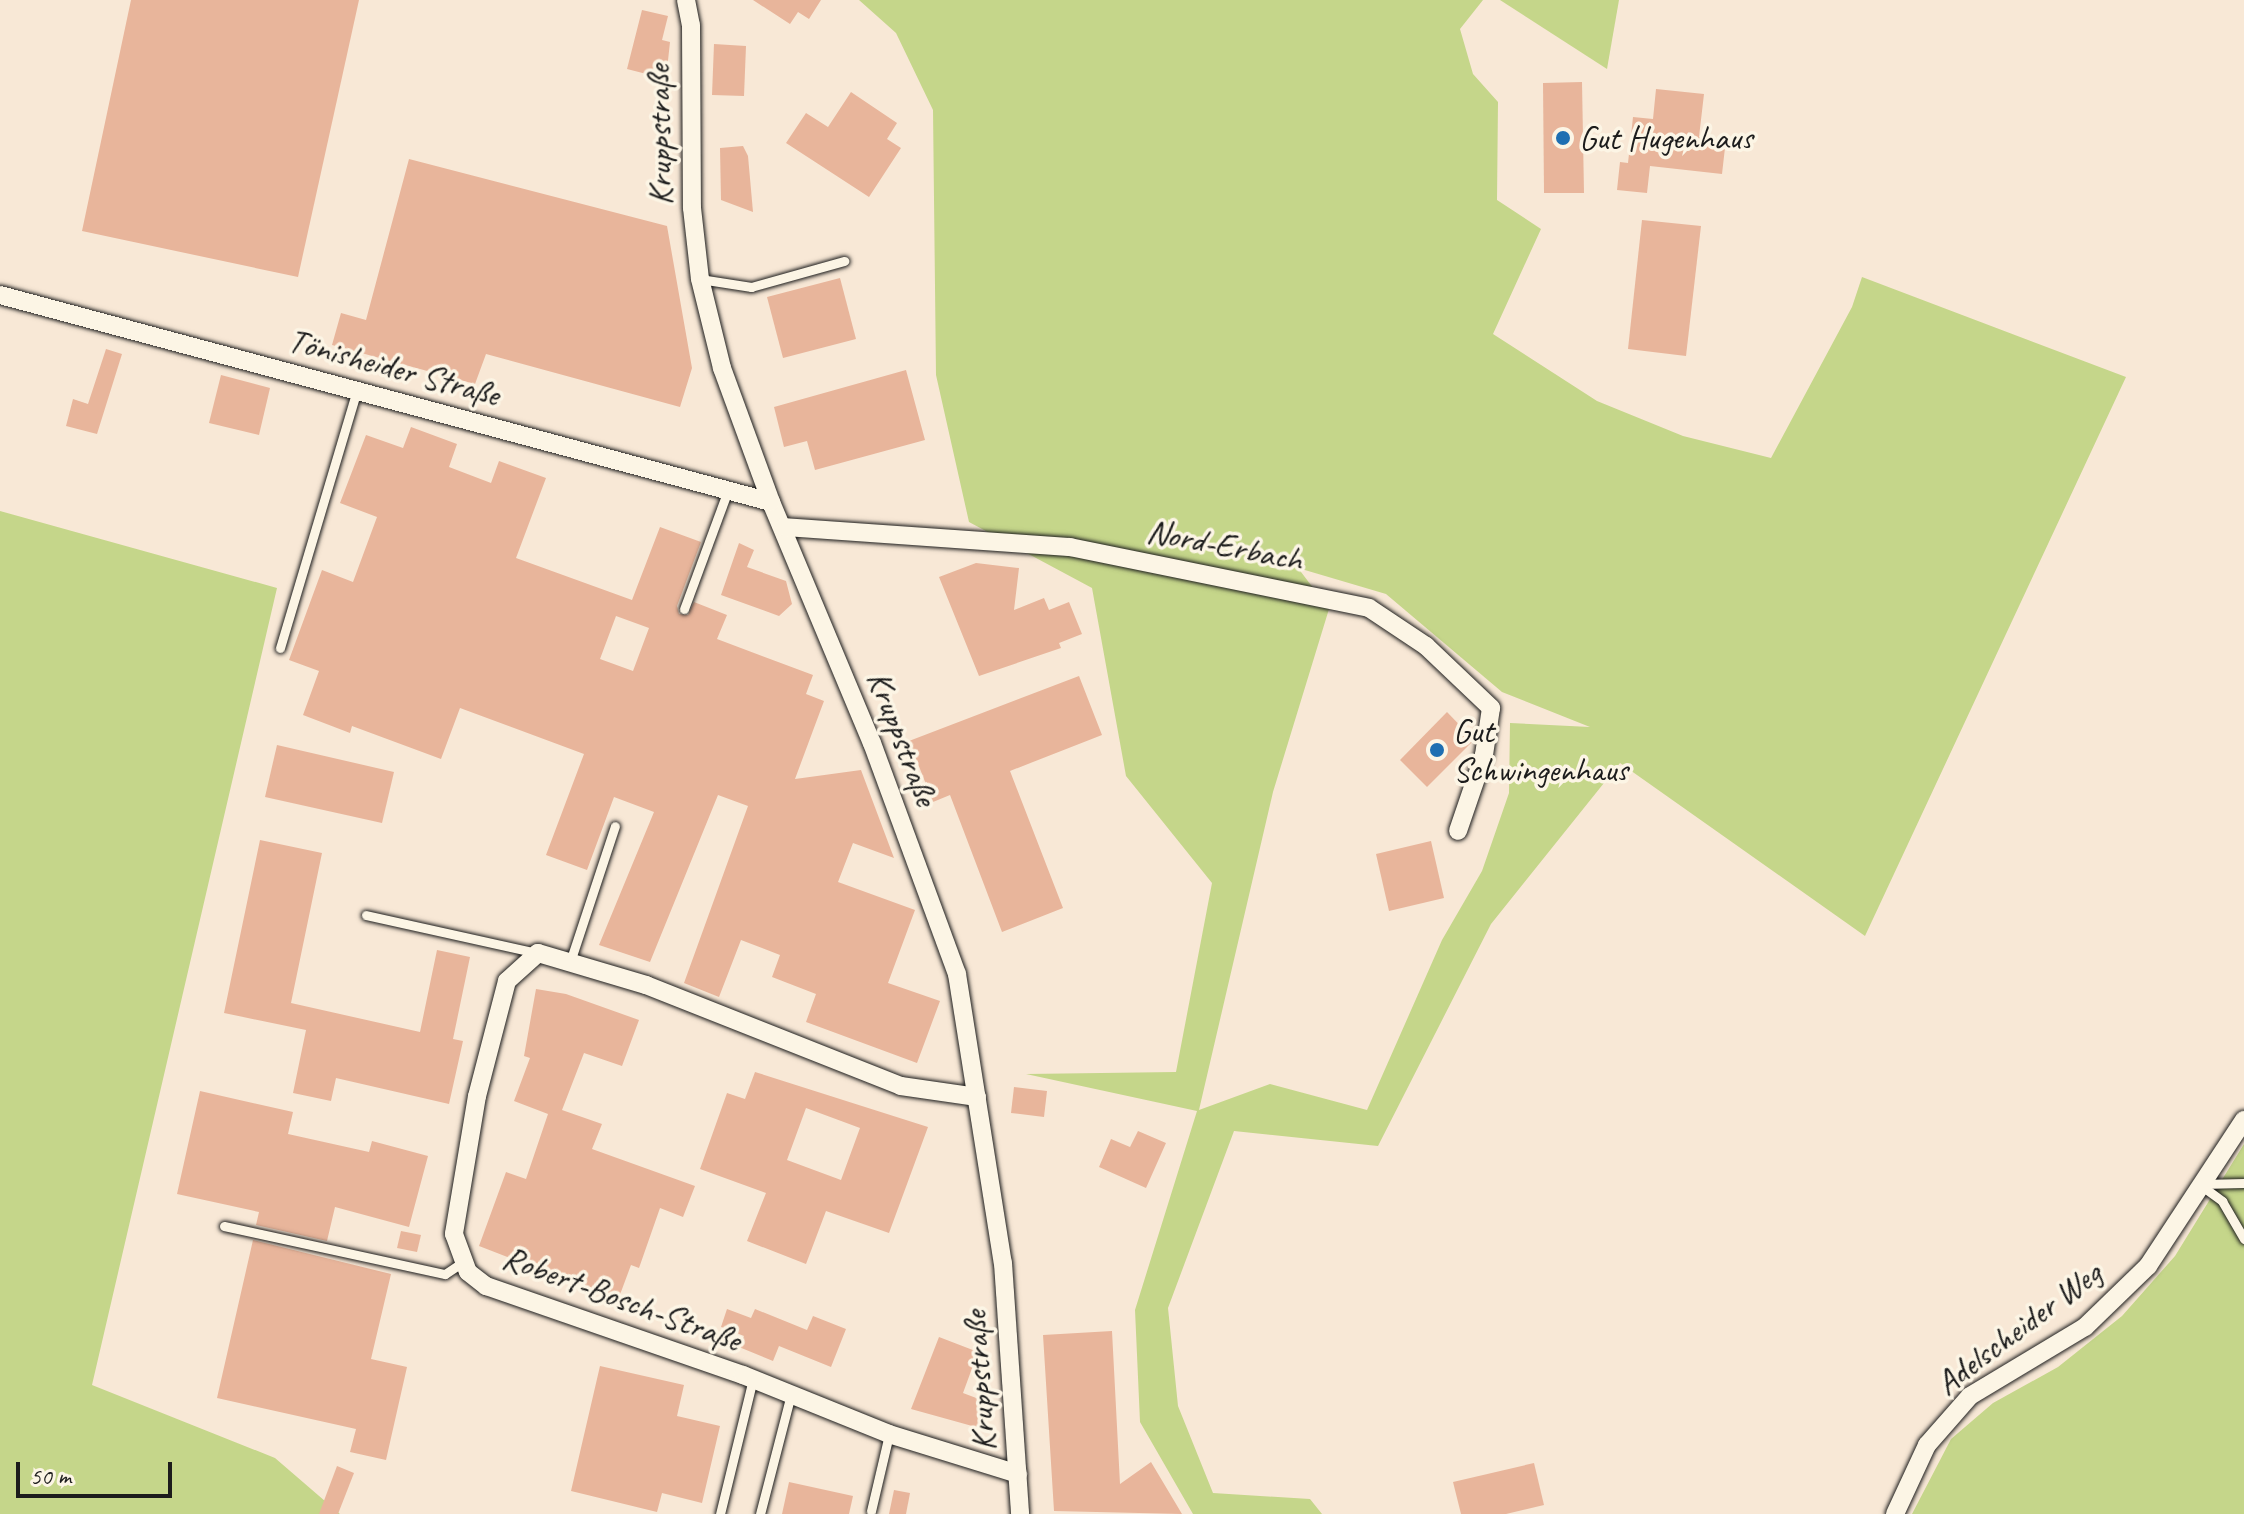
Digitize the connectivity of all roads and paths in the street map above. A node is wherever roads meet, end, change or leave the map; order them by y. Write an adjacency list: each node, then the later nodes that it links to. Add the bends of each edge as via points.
1 (686, 0): 3 (street, Kruppstraße, via 691,25 692,208)
2 (844, 261): 3 (lane, via 751,287)
3 (700, 279): 7 (street, Kruppstraße, via 722,368)
4 (0, 295): 5 (street, Tönisheider Straße)
5 (357, 389): 6 (street, Tönisheider Straße); 10 (lane)
6 (728, 490): 7 (street, Tönisheider Straße); 9 (lane)
7 (771, 502): 8 (street, Kruppstraße)
8 (784, 527): 12 (street, Nord-Erbach, via 1070,547 1369,608 1426,646 1491,708 1484,755); 16 (street, Kruppstraße, via 948,946)
9 (684, 609)
10 (280, 648)
11 (615, 826): 15 (lane)
12 (1458, 831)
13 (366, 915): 14 (lane)
14 (538, 953): 15 (street); 22 (street, Robert-Bosch-Straße, via 507,981 477,1096 454,1234)
15 (570, 962): 16 (street, via 646,985 901,1086)
16 (977, 1097): 26 (street, Kruppstraße, via 1003,1263)
17 (2244, 1120): 18 (street, Adelscheider Weg)
18 (2198, 1183): 19 (lane); 21 (lane, via 2222,1201); 31 (street, Adelscheider Weg, via 2148,1266 2085,1327 1970,1396 1927,1445)
19 (2244, 1183)
20 (224, 1226): 22 (lane, via 445,1274)
21 (2244, 1239)
22 (463, 1262): 23 (street, Robert-Bosch-Straße, via 486,1286)
23 (753, 1379): 24 (street, Robert-Bosch-Straße); 28 (lane)
24 (791, 1394): 25 (street, Robert-Bosch-Straße); 29 (lane)
25 (889, 1434): 26 (street, Robert-Bosch-Straße); 27 (lane)
26 (1018, 1474): 30 (street, Kruppstraße)
27 (871, 1511)
28 (720, 1514)
29 (760, 1514)
30 (1020, 1514)
31 (1895, 1514)

